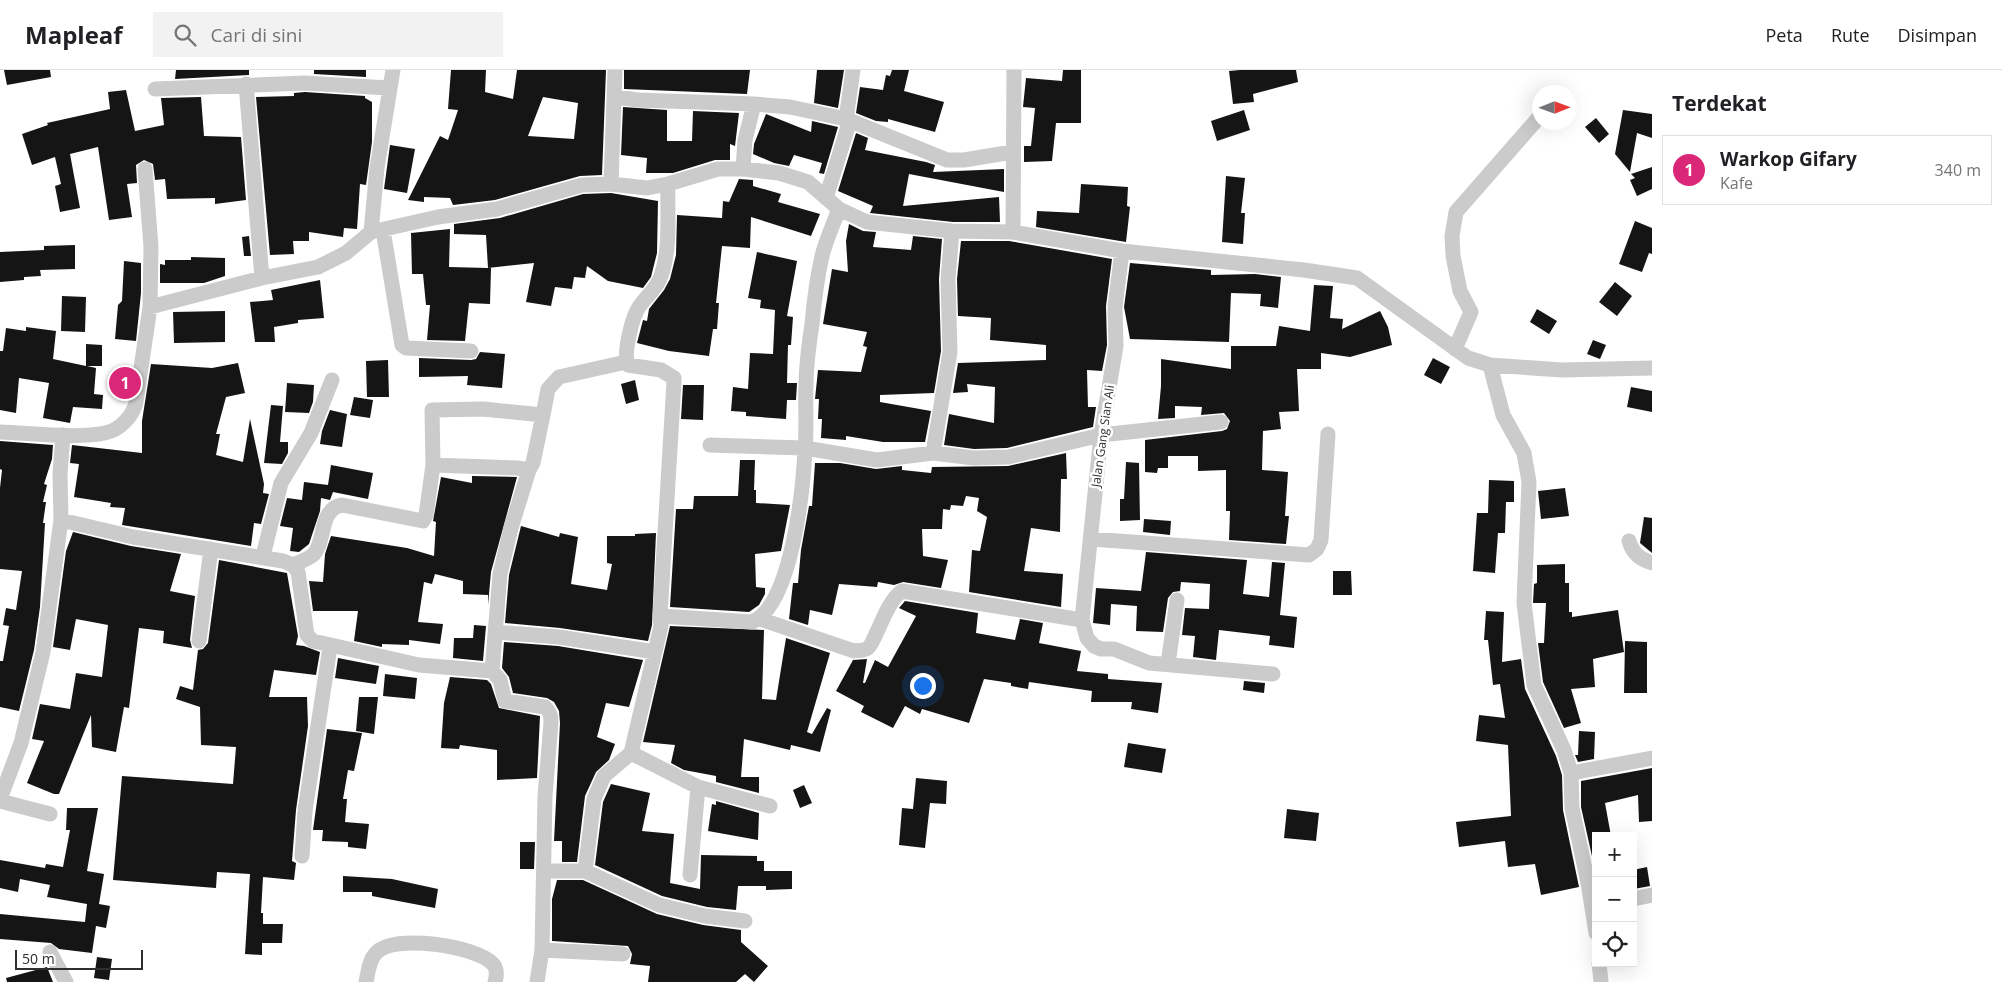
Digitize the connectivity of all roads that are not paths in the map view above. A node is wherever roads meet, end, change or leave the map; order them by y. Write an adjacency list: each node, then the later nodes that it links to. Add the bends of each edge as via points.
1 (393, 70): 6 (street)
2 (615, 70): 8 (street)
3 (853, 70): 10 (street)
4 (1014, 70): 12 (street)
5 (246, 84): 6 (street, via 305,83); 7 (street); 23 (street)
6 (388, 88): 19 (street, via 377,168)
7 (155, 89)
8 (616, 97): 9 (street); 15 (street)
9 (754, 104): 10 (street, via 790,107); 14 (street, via 745,140)
10 (848, 119): 12 (street, via 947,160); 17 (street)
11 (1532, 125): 25 (street, via 1456,212 1452,256 1460,291 1471,312)
12 (1012, 152): 21 (street)
13 (145, 169): 24 (street, via 151,247)
14 (743, 169): 16 (street, via 718,169); 17 (street, via 779,173 808,182)
15 (611, 184): 16 (street, via 647,188); 19 (street, via 582,185 497,209 438,217)
16 (668, 184): 27 (street, via 666,253 661,276 634,314)
17 (826, 198): 18 (street)
18 (839, 210): 20 (street, via 867,222); 38 (street, via 822,256 812,322 806,383)
19 (377, 231): 23 (street, via 346,253 318,267); 26 (street, via 402,345 406,348)
20 (952, 231): 21 (street); 39 (street, via 948,280 950,352)
21 (1013, 232): 22 (street)
22 (1122, 251): 25 (street, via 1358,278); 36 (street, Jalan Gang Sian Ali, via 1115,308 1116,346)
23 (262, 278): 24 (street)
24 (150, 308): 34 (street, via 134,412 123,424 106,433)
25 (1455, 349): 28 (street, via 1468,358)
26 (471, 351)
27 (626, 362): 31 (street, via 559,377 548,389); 50 (street, via 633,367 661,370 674,378)
28 (1487, 364): 29 (street, via 1562,370); 62 (street, via 1503,415 1524,453 1529,482 1524,603 1534,686 1564,750)
29 (1652, 368)
30 (332, 380): 46 (street, via 311,433 281,483)
31 (542, 415): 40 (street, via 483,409 434,409 431,413); 41 (street)
32 (1221, 422): 36 (street)
33 (0, 432): 34 (street)
34 (63, 434): 42 (street, via 60,474)
35 (1328, 434): 43 (street, via 1321,540 1309,555)
36 (1101, 436): 39 (street, via 1008,457 974,458); 43 (street, Jalan Gang Sian Ali)
37 (710, 445): 38 (street)
38 (805, 448): 39 (street, via 877,460); 51 (street, via 793,546 768,611)
39 (933, 453)
40 (433, 465): 41 (street); 48 (street, via 426,515 422,521 336,506 326,517 313,556)
41 (529, 470): 53 (street, via 500,574)
42 (62, 520): 45 (street, via 133,538); 64 (street, via 43,652 21,743)
43 (1091, 539): 52 (street, Jalan Gang Sian Ali)
44 (1629, 541): 47 (street, via 1633,552)
45 (211, 549): 46 (street); 54 (street)
46 (263, 556): 48 (street)
47 (1652, 563)
48 (293, 565): 55 (street, via 298,572 308,635 313,641)
49 (1177, 600): 57 (street)
50 (660, 616): 51 (street, via 733,622); 56 (street)
51 (760, 619): 52 (street, via 854,651 871,645 883,615 902,592)
52 (1082, 620): 57 (street, via 1087,638 1094,646 1114,649 1149,663)
53 (496, 632): 56 (street, via 559,637); 58 (street)
54 (200, 641)
55 (330, 647): 58 (street, via 420,665); 67 (street)
56 (654, 652): 60 (street)
57 (1168, 664): 59 (street)
58 (492, 671): 68 (street, via 500,680 505,702 545,707 551,714)
59 (1273, 674)
60 (631, 753): 63 (street); 69 (street, via 612,768 598,786)
61 (1652, 758): 62 (street)
62 (1570, 773): 72 (street, via 1572,808)
63 (698, 787): 65 (street); 70 (street)
64 (0, 800): 66 (street)
65 (770, 806)
66 (50, 814)
67 (302, 856)
68 (544, 871): 69 (street); 75 (street)
69 (585, 871): 74 (street, via 659,905)
70 (690, 875)
71 (1652, 895): 73 (street)
72 (1592, 896)
73 (1637, 897)
74 (745, 921)
75 (542, 950): 77 (street); 82 (street)
76 (50, 952): 79 (street)
77 (623, 954)
78 (1599, 967): 83 (street)
79 (66, 982)
80 (366, 982): 81 (street, via 375,953 384,947 436,943 470,952 493,963)
81 (495, 982)
82 (536, 982)
83 (1601, 982)

